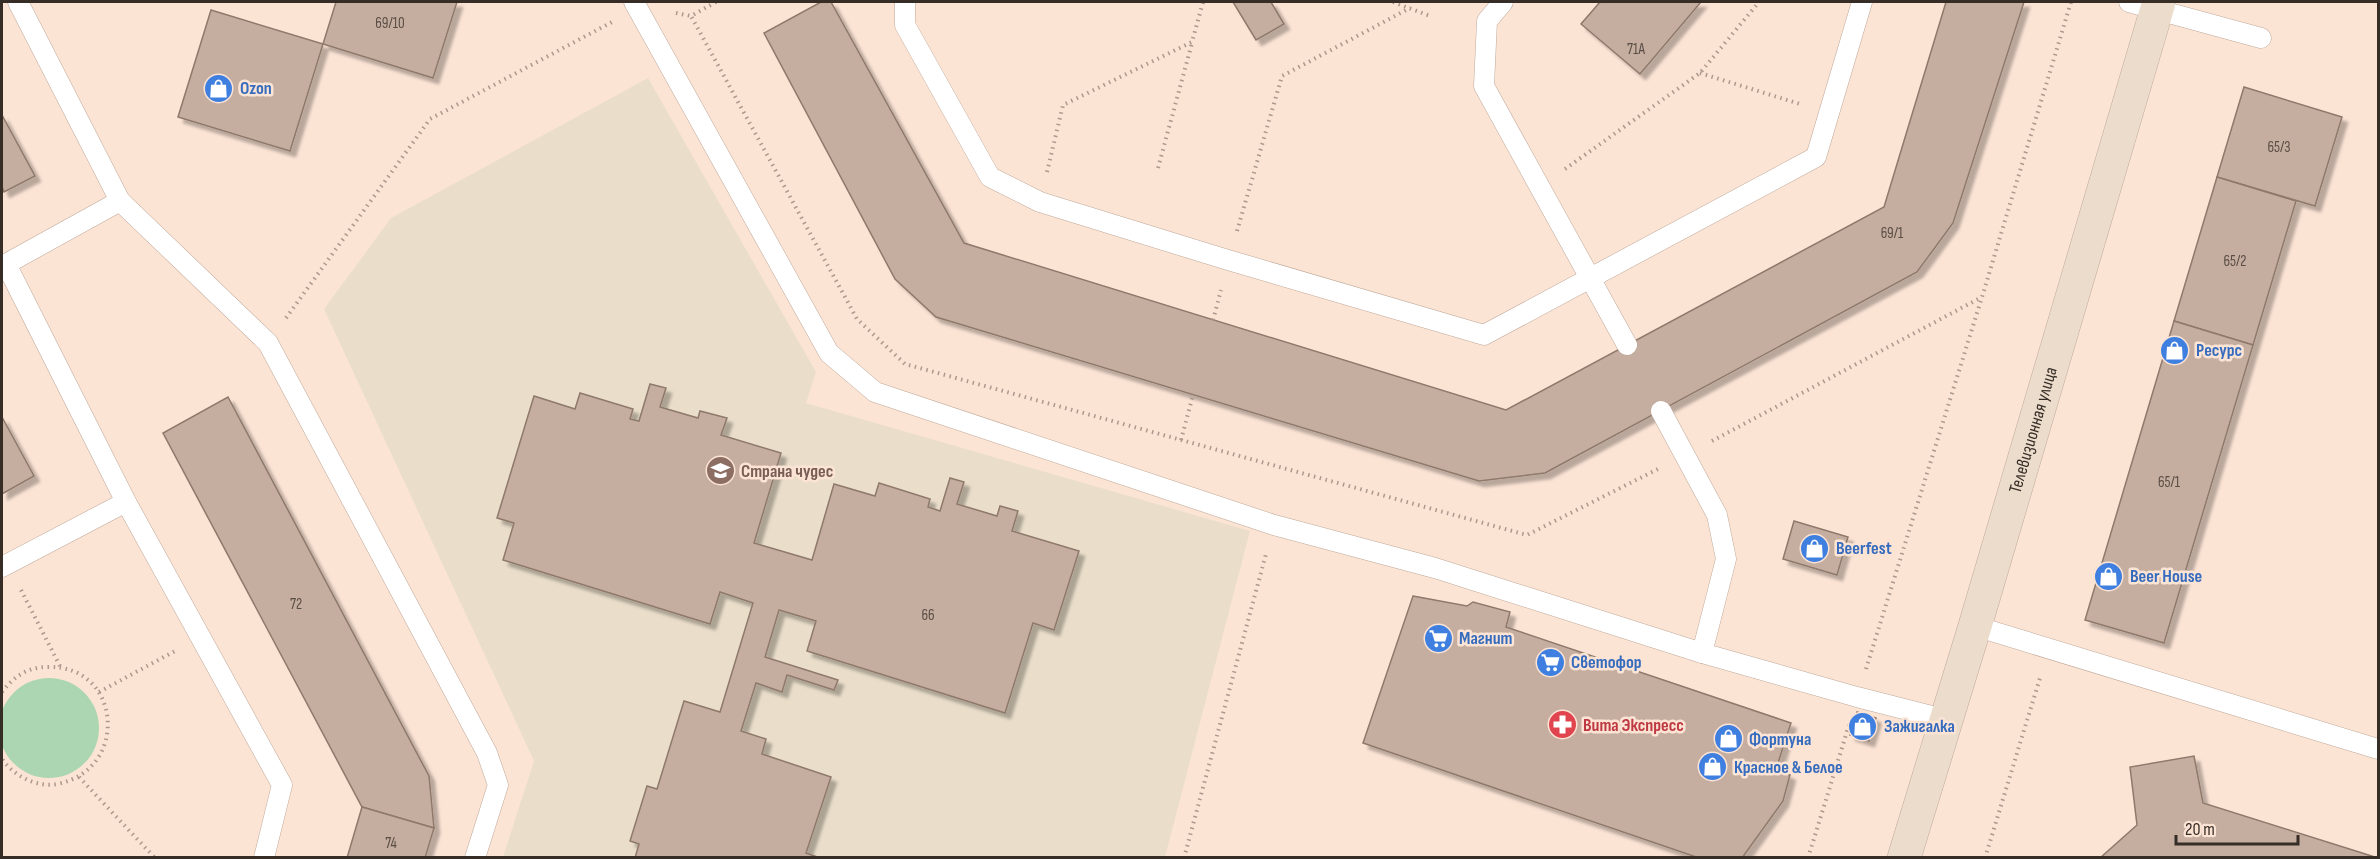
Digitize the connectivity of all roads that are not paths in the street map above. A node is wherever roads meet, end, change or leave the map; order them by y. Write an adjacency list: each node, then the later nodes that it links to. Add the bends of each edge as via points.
1 (18, 2): 8 (lane)
2 (905, 2): 10 (lane, via 905,25 990,177 1040,202 1484,335)
3 (1503, 2): 10 (lane, via 1487,21 1484,86)
4 (1862, 2): 10 (lane, via 1816,157)
5 (2148, 4): 7 (lane); 15 (street, Телевизионная улица)
6 (636, 5): 16 (lane, via 829,353 874,392 1274,525 1435,568)
7 (2261, 38)
8 (120, 201): 9 (lane); 20 (lane, via 268,343 488,753 498,785)
9 (4, 265): 13 (lane)
10 (1590, 278): 11 (lane)
11 (1627, 345)
12 (1661, 411): 16 (lane, via 1717,515 1726,559)
13 (126, 502): 14 (lane); 19 (lane, via 282,785)
14 (5, 565)
15 (1975, 626): 17 (street, Телевизионная улица); 18 (lane)
16 (1702, 653): 17 (lane)
17 (1947, 720): 21 (street, Телевизионная улица)
18 (2379, 749)
19 (264, 858)
20 (475, 858)
21 (1904, 858)

